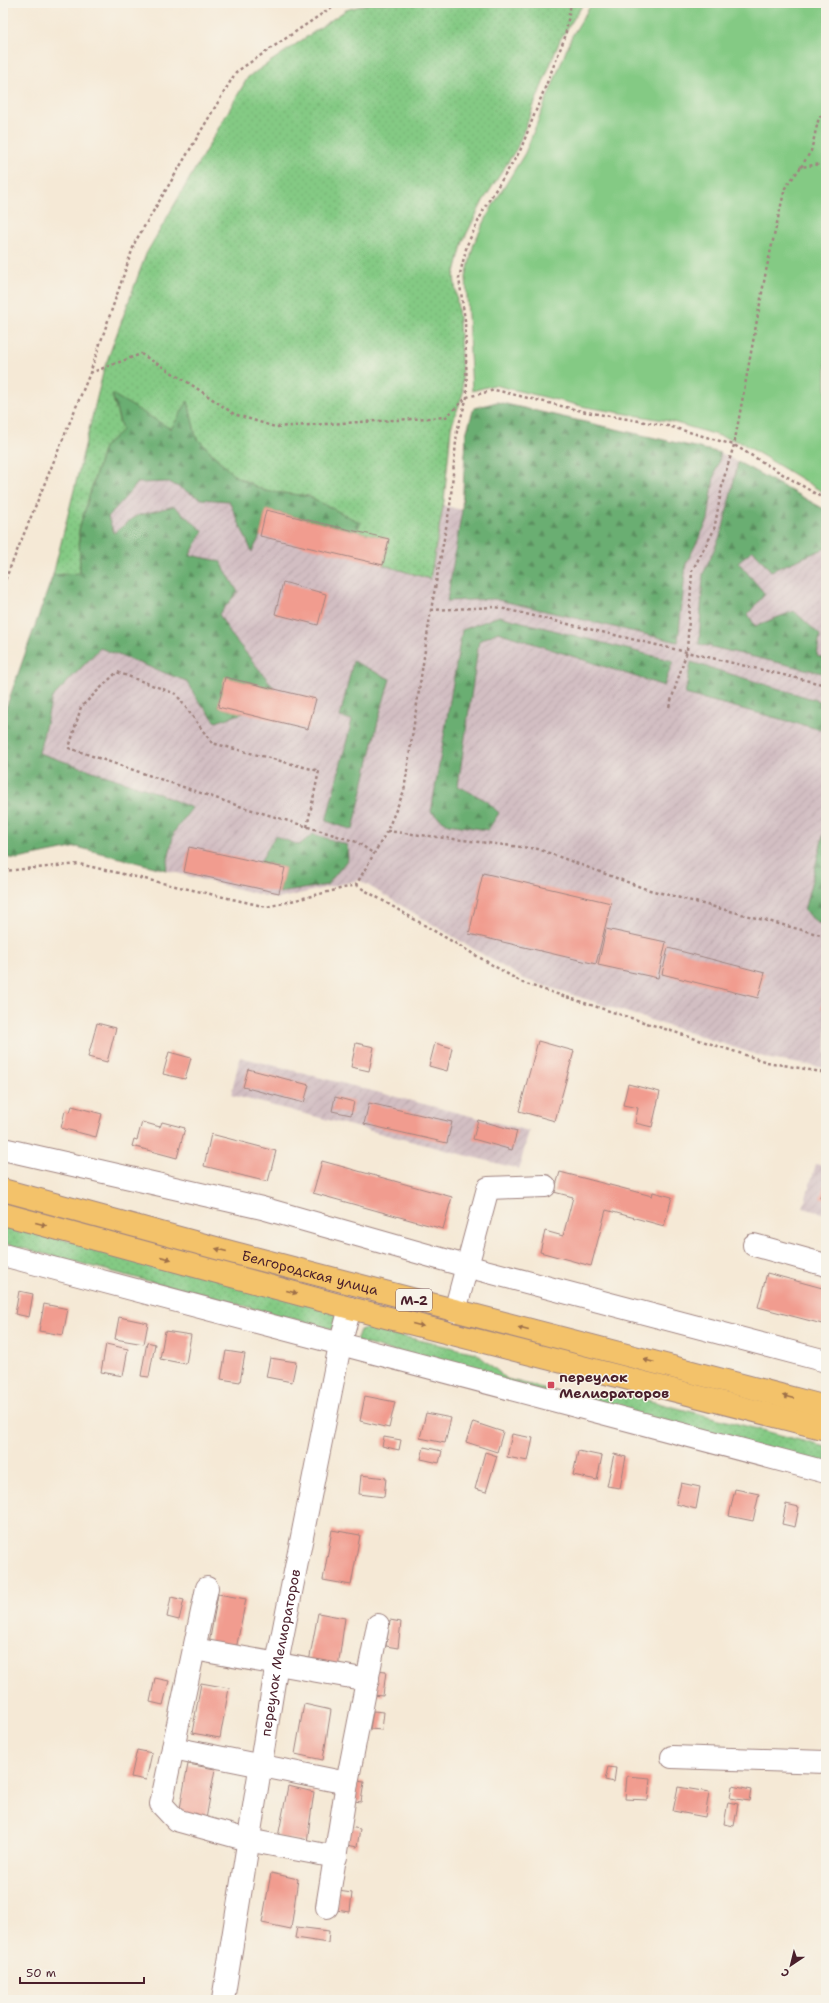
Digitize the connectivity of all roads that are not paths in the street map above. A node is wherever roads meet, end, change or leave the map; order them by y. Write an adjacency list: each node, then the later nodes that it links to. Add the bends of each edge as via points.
1 (3, 1149): 8 (street, via 262,1208)
2 (545, 1186): 8 (street, via 488,1188)
3 (3, 1190): 10 (main road, Белгородская улица / М-2, one-way to 3)
4 (3, 1214): 9 (main road, Белгородская улица / М-2, one-way to 9)
5 (754, 1245): 7 (street)
6 (3, 1255): 11 (street)
7 (826, 1265)
8 (466, 1266): 10 (street); 12 (street)
9 (350, 1308): 11 (street, переулок Мелиораторов); 14 (main road, Белгородская улица / М-2, one-way to 14)
10 (455, 1311): 13 (main road, Белгородская улица / М-2, one-way to 10)
11 (340, 1344): 15 (street); 19 (street, переулок Мелиораторов)
12 (826, 1361)
13 (826, 1407)
14 (826, 1429)
15 (826, 1472)
16 (207, 1588): 18 (street)
17 (378, 1625): 20 (street)
18 (194, 1649): 19 (street); 21 (street)
19 (277, 1663): 20 (street); 24 (street, переулок Мелиораторов)
20 (368, 1680): 25 (street)
21 (173, 1748): 24 (street); 26 (street, via 161,1804 176,1820)
22 (672, 1757): 23 (street)
23 (825, 1759)
24 (260, 1766): 25 (street); 26 (street, переулок Мелиораторов)
25 (347, 1783): 27 (street)
26 (248, 1840): 27 (street); 29 (street, переулок Мелиораторов)
27 (336, 1857): 28 (street)
28 (327, 1907)
29 (223, 2000)

